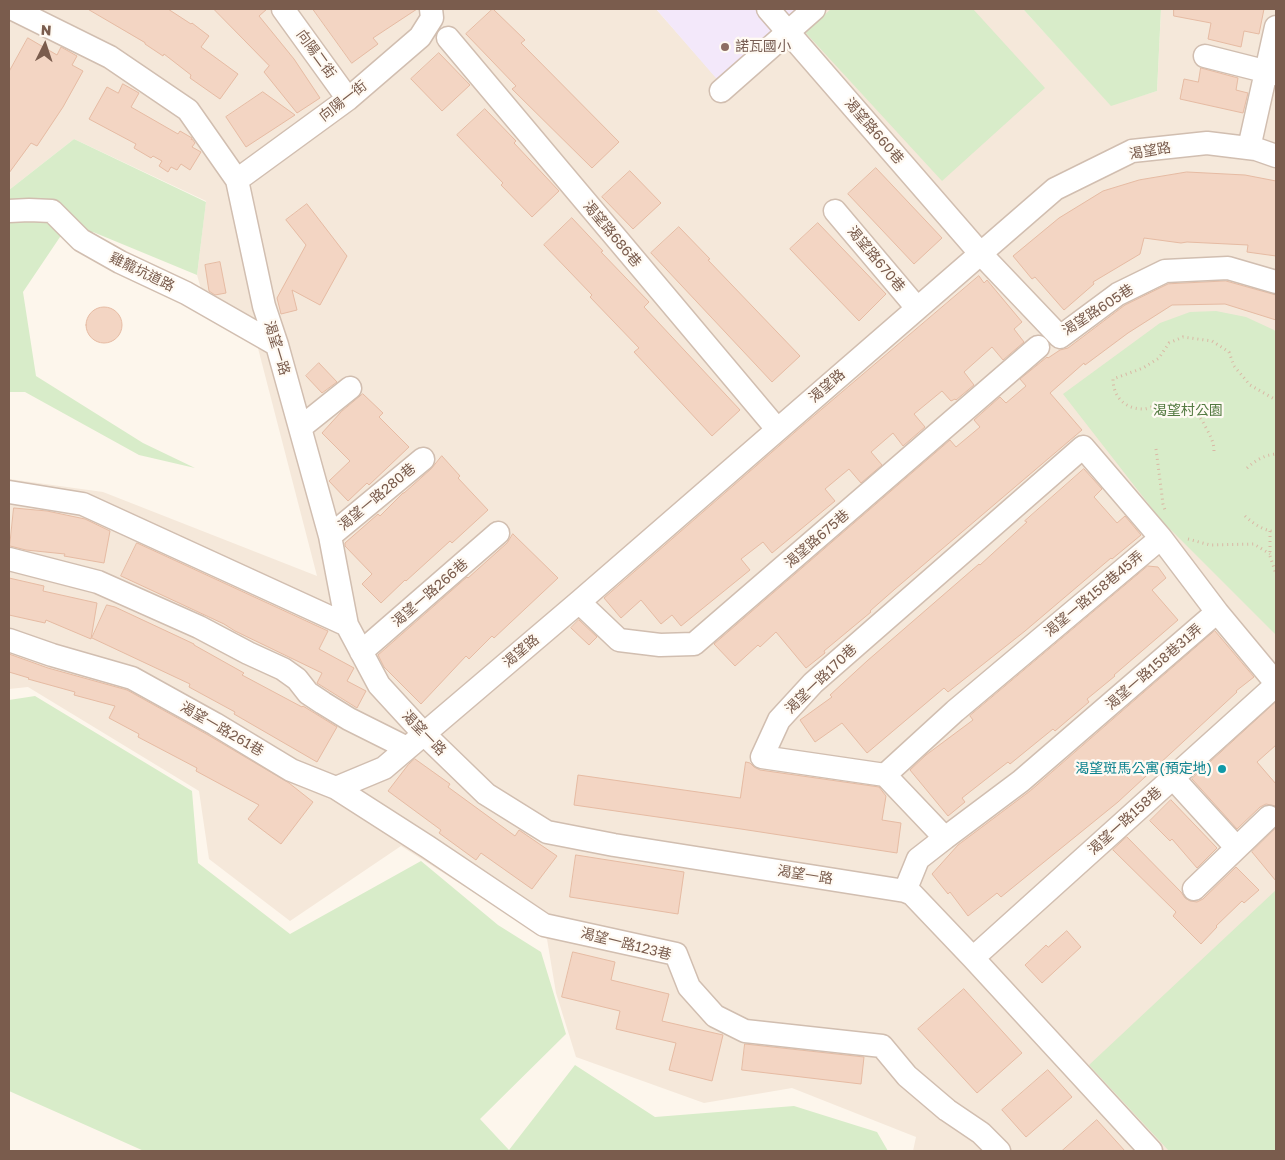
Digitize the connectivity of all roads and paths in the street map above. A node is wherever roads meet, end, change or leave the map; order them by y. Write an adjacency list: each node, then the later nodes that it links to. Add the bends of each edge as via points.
1 (13, 9): 15 (street, 渴望一路, via 110,57 188,110)
2 (283, 9): 12 (street, 向陽二街)
3 (431, 9): 12 (street, 向陽一街, via 432,18 420,37)
4 (768, 9): 7 (street, 渴望路660巷)
5 (814, 9): 7 (street)
6 (1276, 26): 10 (street)
7 (788, 32): 11 (street); 18 (street, 渴望路660巷)
8 (448, 38): 26 (street, 渴望路686巷)
9 (1205, 56): 10 (street)
10 (1271, 73): 13 (street)
11 (721, 91)
12 (348, 99): 15 (street, 向陽一街)
13 (1249, 148): 14 (street, 渴望路); 18 (street, 渴望路, via 1207,143 1132,151 1055,189)
14 (1276, 156)
15 (237, 180): 21 (street, 渴望一路, via 264,306)
16 (9, 211): 21 (street, 雞籠坑道路, via 52,211 80,240 186,293)
17 (835, 211): 20 (street, 渴望路670巷)
18 (980, 253): 19 (street, 渴望路605巷, via 1060,338 1118,294 1165,271 1228,268); 20 (street, 渴望路)
19 (1276, 282)
20 (917, 308): 26 (street, 渴望路)
21 (277, 345): 25 (street, 渴望一路)
22 (1038, 348): 44 (street, 渴望路675巷, via 694,644 660,646 619,640)
23 (350, 388): 25 (street)
24 (1276, 400): 28 (path, via 1250,385 1234,366 1228,352 1212,341 1183,336 1169,343 1159,358 1143,368 1113,378 1113,389 1123,404 1141,410 1161,404 1185,405 1202,418)
25 (300, 428): 38 (street, 渴望一路)
26 (777, 429): 44 (street, 渴望路)
27 (1156, 449): 33 (path)
28 (1214, 451)
29 (1276, 454): 31 (path, via 1257,459)
30 (423, 459): 38 (street, 渴望一路280巷)
31 (1247, 468)
32 (9, 492): 46 (street, via 83,504)
33 (1166, 513)
34 (1245, 516): 35 (path, via 1255,525)
35 (1270, 531): 36 (path); 41 (path)
36 (1276, 532)
37 (498, 533): 48 (street, 渴望一路266巷)
38 (330, 536): 46 (street, 渴望一路)
39 (1161, 538): 45 (street); 51 (street, 渴望一路158巷45弄, via 955,711); 51 (street, 渴望一路170巷, via 1083,447 813,683 779,720 762,757)
40 (1185, 538): 41 (path, via 1210,546 1254,544)
41 (1270, 554): 43 (path)
42 (9, 559): 50 (street, via 98,582 283,669 308,693 349,719)
43 (1276, 574)
44 (579, 602): 50 (street, 渴望路)
45 (1217, 612): 49 (street); 55 (street, 渴望一路158巷31弄, via 1021,781)
46 (347, 625): 48 (street, 渴望一路)
47 (9, 640): 53 (street, 渴望一路261巷, via 52,656 132,678 291,770)
48 (361, 652): 50 (street, 渴望一路)
49 (1272, 690): 52 (street, 渴望一路158巷)
50 (415, 741): 53 (street, via 384,768); 57 (street, 渴望一路, via 486,794 547,832 614,845)
51 (885, 775): 55 (street)
52 (1173, 778): 56 (street); 59 (street, 渴望一路158巷)
53 (336, 788): 60 (street, 渴望一路123巷, via 544,925 676,954 689,987 715,1016 745,1031 882,1046 907,1076 947,1110 981,1133)
54 (1269, 817): 56 (street)
55 (945, 838): 57 (street, via 918,859)
56 (1236, 847): 58 (street)
57 (908, 883): 59 (street, via 912,894)
58 (1194, 889)
59 (973, 958): 61 (street)
60 (999, 1151)
61 (1151, 1151)

